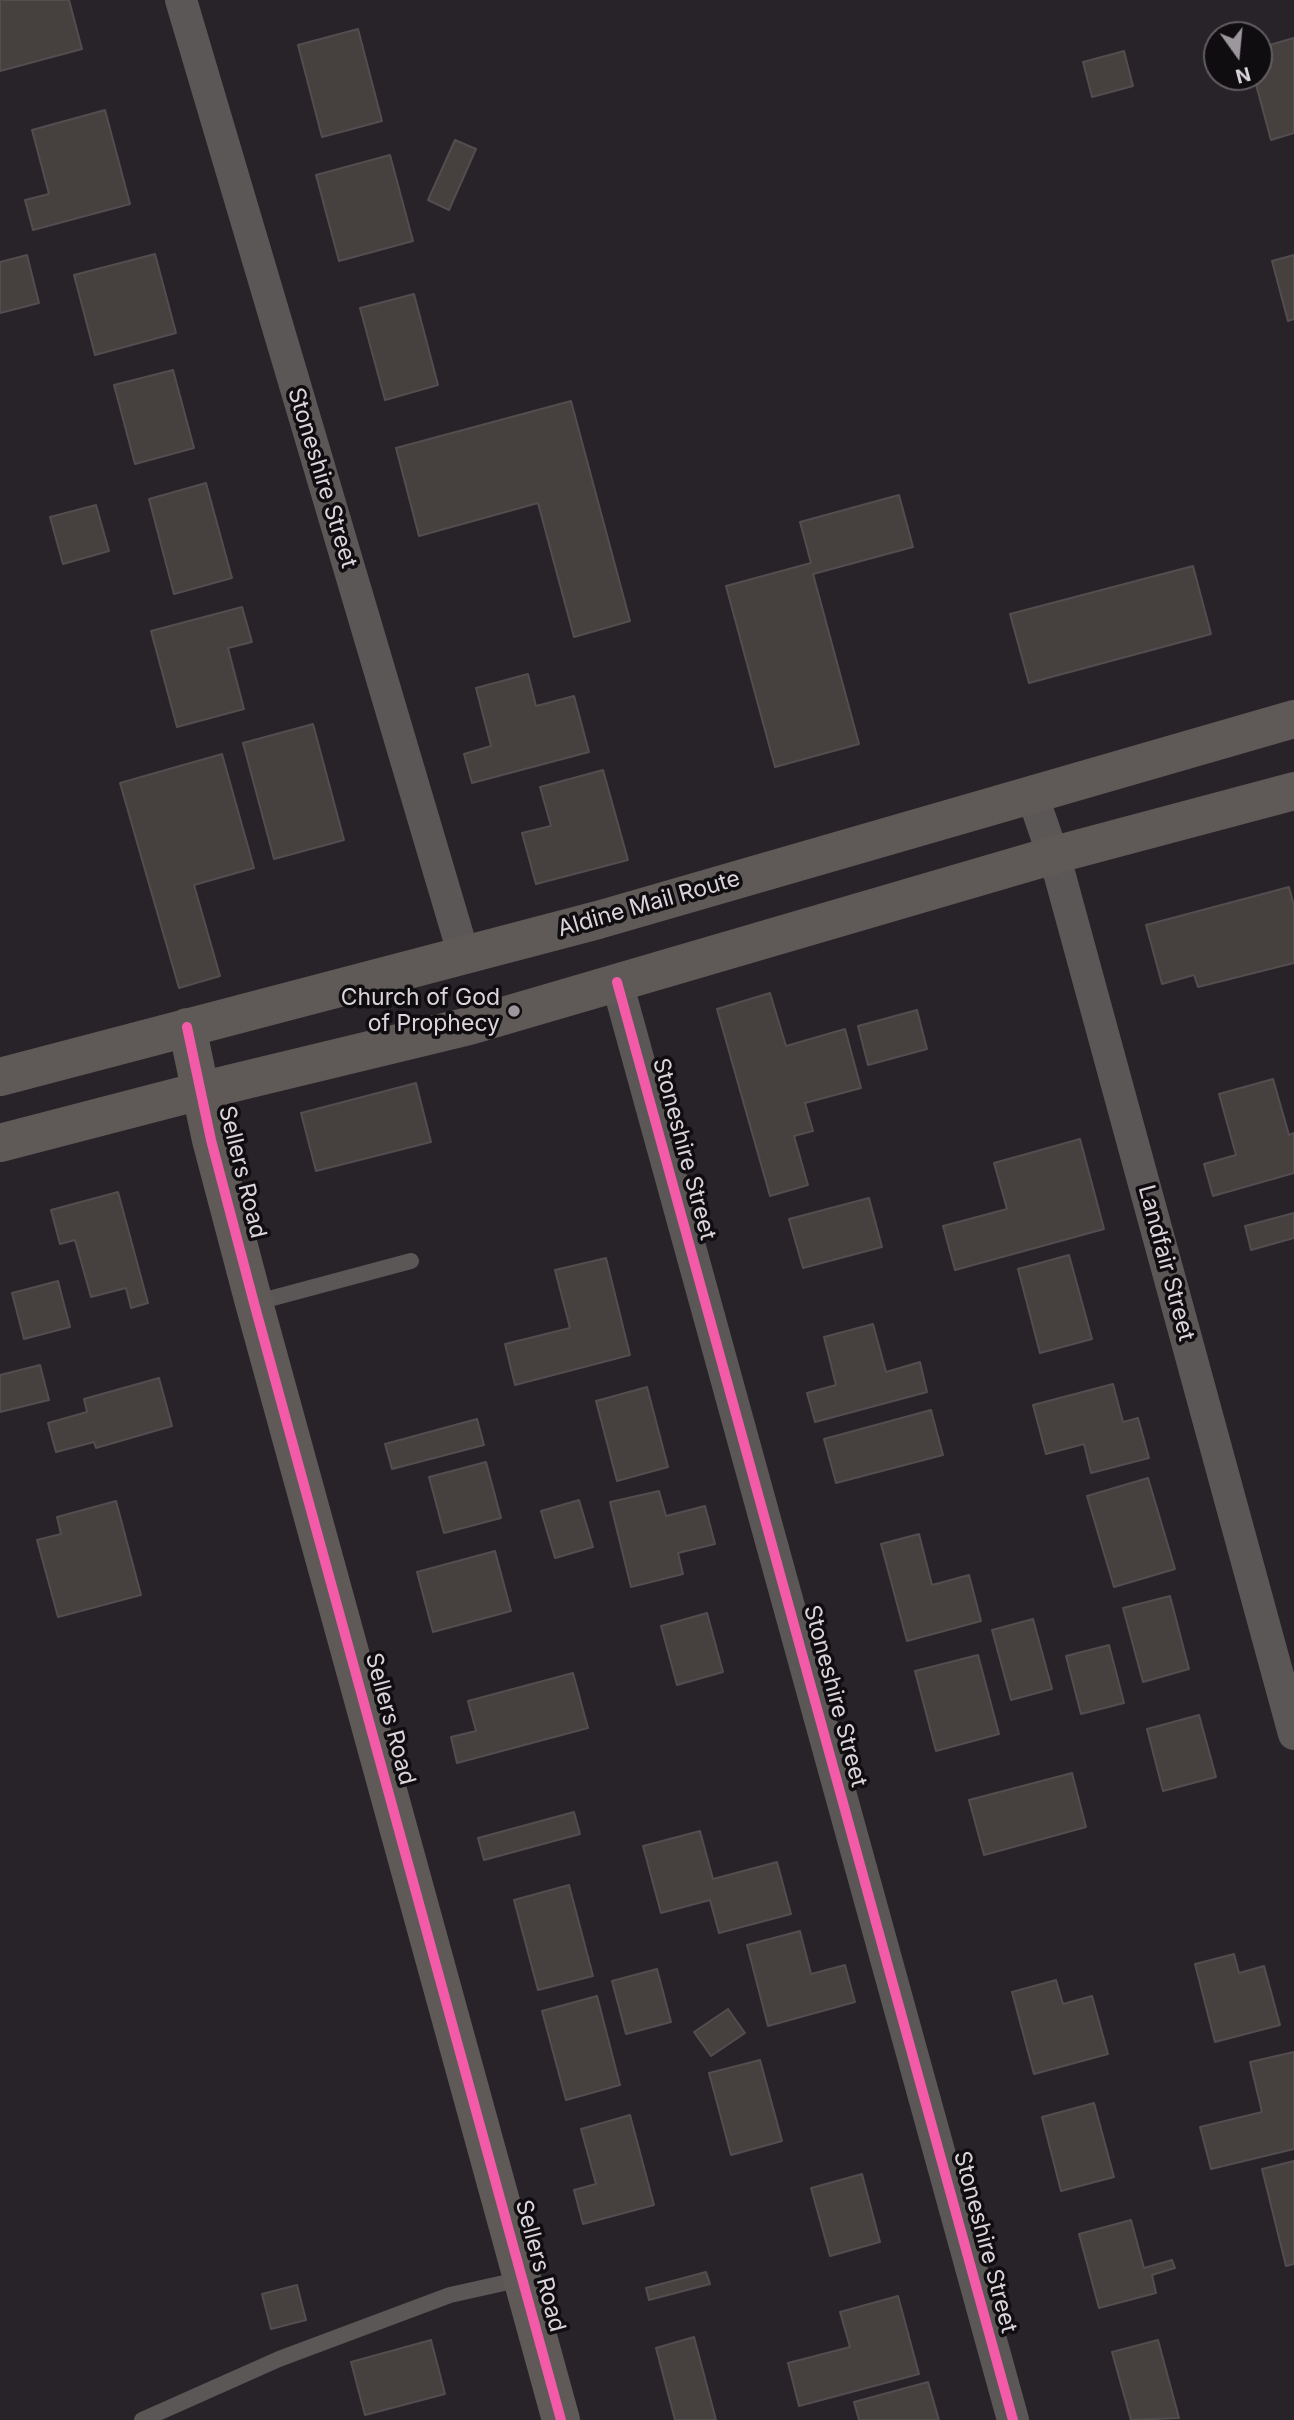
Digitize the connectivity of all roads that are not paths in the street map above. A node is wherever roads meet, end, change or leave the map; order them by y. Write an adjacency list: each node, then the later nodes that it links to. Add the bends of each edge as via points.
1 (181, 0): 6 (street, Stoneshire Street)
2 (1294, 719): 4 (main road, Aldine Mail Route)
3 (1294, 791): 5 (main road)
4 (1031, 794): 5 (street, Landfair Street); 6 (main road, Aldine Mail Route)
5 (1054, 855): 7 (main road); 14 (street, Landfair Street)
6 (464, 956): 8 (main road, Aldine Mail Route)
7 (617, 982): 10 (main road, via 469,1026); 18 (street, Stoneshire Street)
8 (187, 1027): 9 (main road, Aldine Mail Route); 10 (main road, Sellers Road)
9 (0, 1077)
10 (200, 1091): 11 (main road); 13 (main road, Sellers Road)
11 (0, 1143)
12 (411, 1261): 13 (lane)
13 (254, 1303): 15 (main road, Sellers Road)
14 (1294, 1734)
15 (522, 2279): 16 (lane, via 450,2295 401,2313 279,2359); 17 (main road, Sellers Road)
16 (142, 2420)
17 (561, 2420)
18 (1013, 2420)

